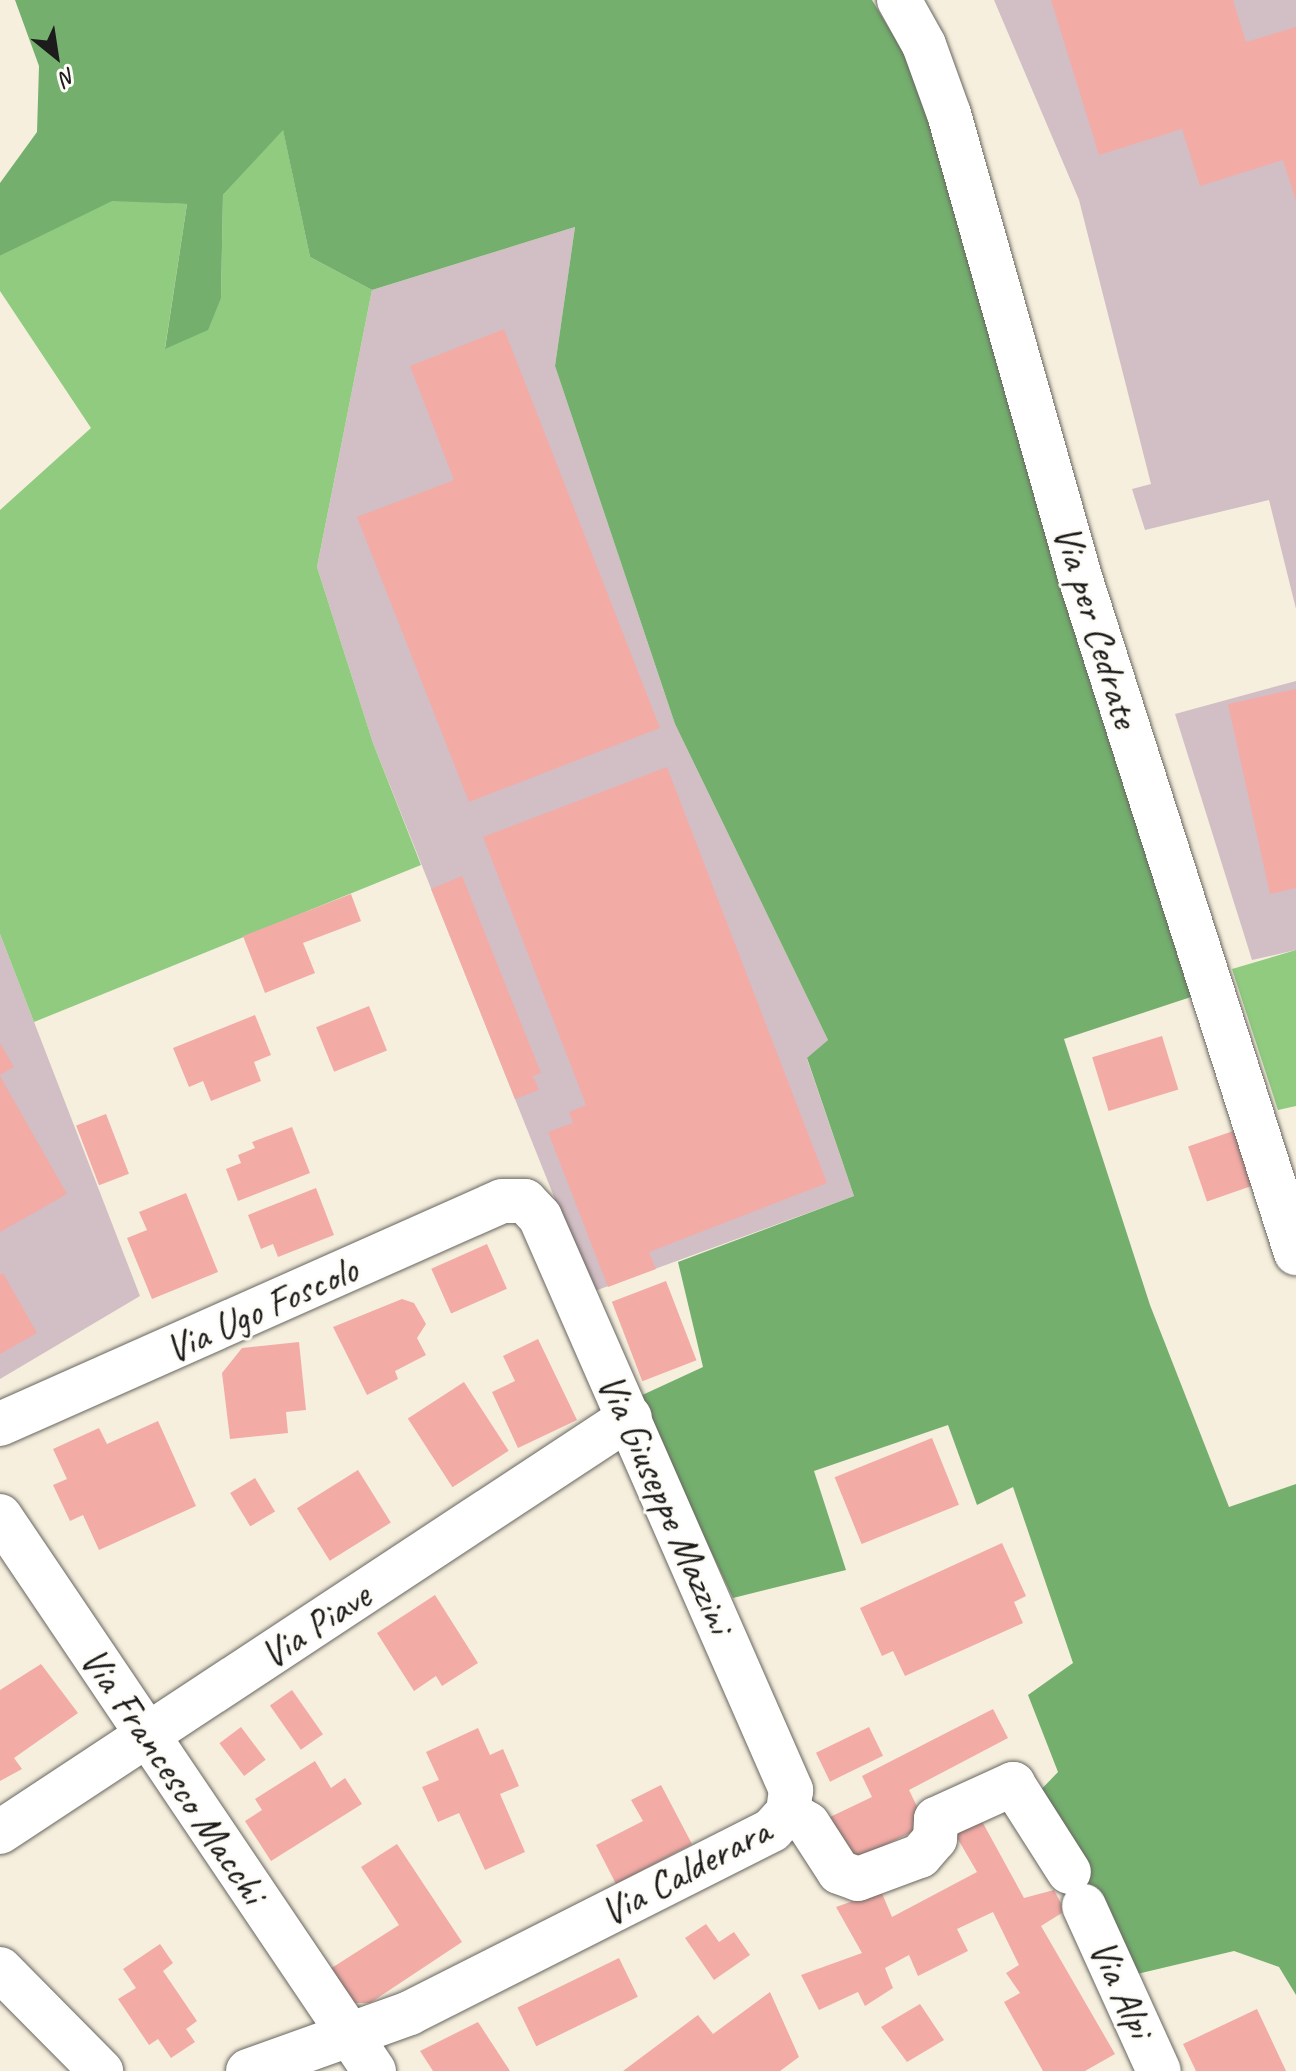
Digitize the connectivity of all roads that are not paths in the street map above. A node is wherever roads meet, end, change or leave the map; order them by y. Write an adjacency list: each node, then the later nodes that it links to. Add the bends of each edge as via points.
1 (899, 0): 3 (street, Via per Cedrate, via 924,45 949,114 1079,574)
2 (525, 1201): 4 (street, Via Giuseppe Mazzini, via 540,1217); 5 (street, Via Ugo Foscolo, via 502,1201)
3 (1296, 1253)
4 (630, 1417): 7 (street, Via Piave); 8 (street, Via Giuseppe Mazzini, via 791,1790)
5 (0, 1424)
6 (0, 1516): 7 (street, Via Francesco Macchi)
7 (147, 1736): 9 (street, Via Piave); 12 (street, Via Francesco Macchi)
8 (788, 1812): 10 (street, Via Calderara, via 808,1824 839,1872 858,1879 920,1856 935,1839 936,1819 1013,1784); 12 (street, Via Calderara, via 772,1830 424,2006)
9 (0, 1832)
10 (1076, 1889): 16 (street, Via Alpi)
11 (0, 1969): 13 (street)
12 (348, 2033): 14 (street, Via Calderara); 15 (street, Via Francesco Macchi)
13 (101, 2071)
14 (248, 2071)
15 (374, 2071)
16 (1159, 2071)

